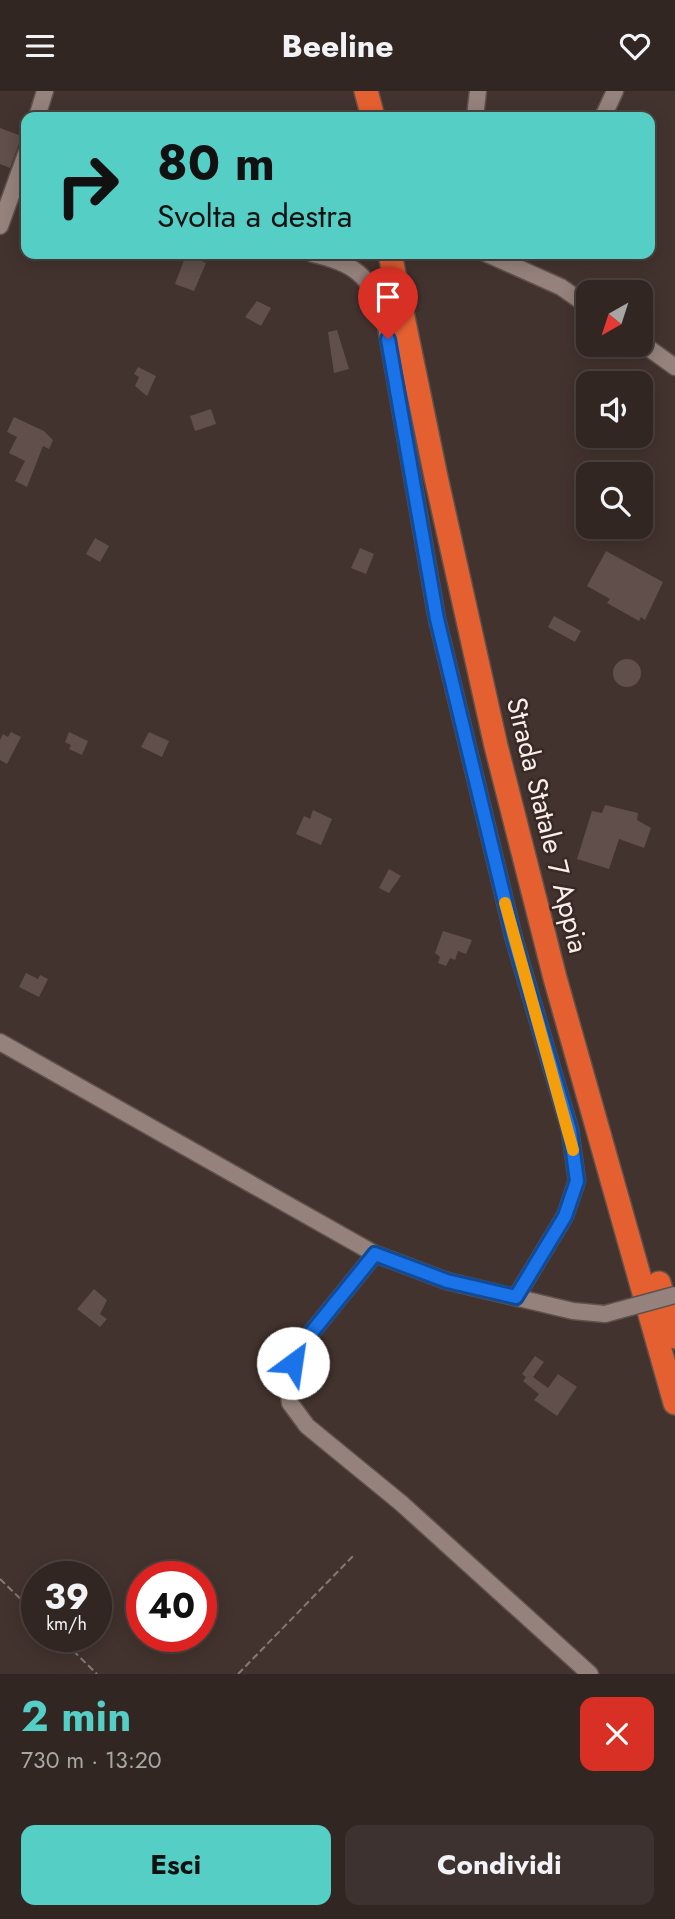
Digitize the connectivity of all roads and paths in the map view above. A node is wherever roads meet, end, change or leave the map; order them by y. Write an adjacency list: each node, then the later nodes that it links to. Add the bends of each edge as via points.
1 (45, 91): 6 (street)
2 (351, 91): 7 (highway)
3 (366, 91): 8 (highway)
4 (478, 91): 9 (street)
5 (615, 91): 10 (street)
6 (39, 112)
7 (357, 112)
8 (372, 112)
9 (476, 112)
10 (605, 112)
11 (21, 175): 12 (street)
12 (0, 226)
13 (334, 259): 23 (street, via 358,271 376,291 384,315 437,619 514,939 570,1130 577,1181 565,1216)
14 (391, 259): 25 (highway, Strada Statale 7 Appia, via 496,746 555,978)
15 (406, 259): 24 (highway, Strada Statale 7 Appia, via 511,743 570,975)
16 (498, 259): 17 (street)
17 (576, 298)
18 (653, 351): 19 (street)
19 (675, 367)
20 (0, 1042): 21 (street)
21 (375, 1254): 23 (street, via 447,1281); 32 (street, via 299,1348 287,1378 290,1403 307,1426 396,1499)
22 (675, 1295): 23 (street, bridge, via 605,1314)
23 (516, 1297)
24 (675, 1337)
25 (675, 1403)
26 (353, 1556): 31 (path)
27 (0, 1579): 28 (path)
28 (21, 1599)
29 (74, 1652): 30 (path)
30 (97, 1674)
31 (238, 1674)
32 (590, 1674)

